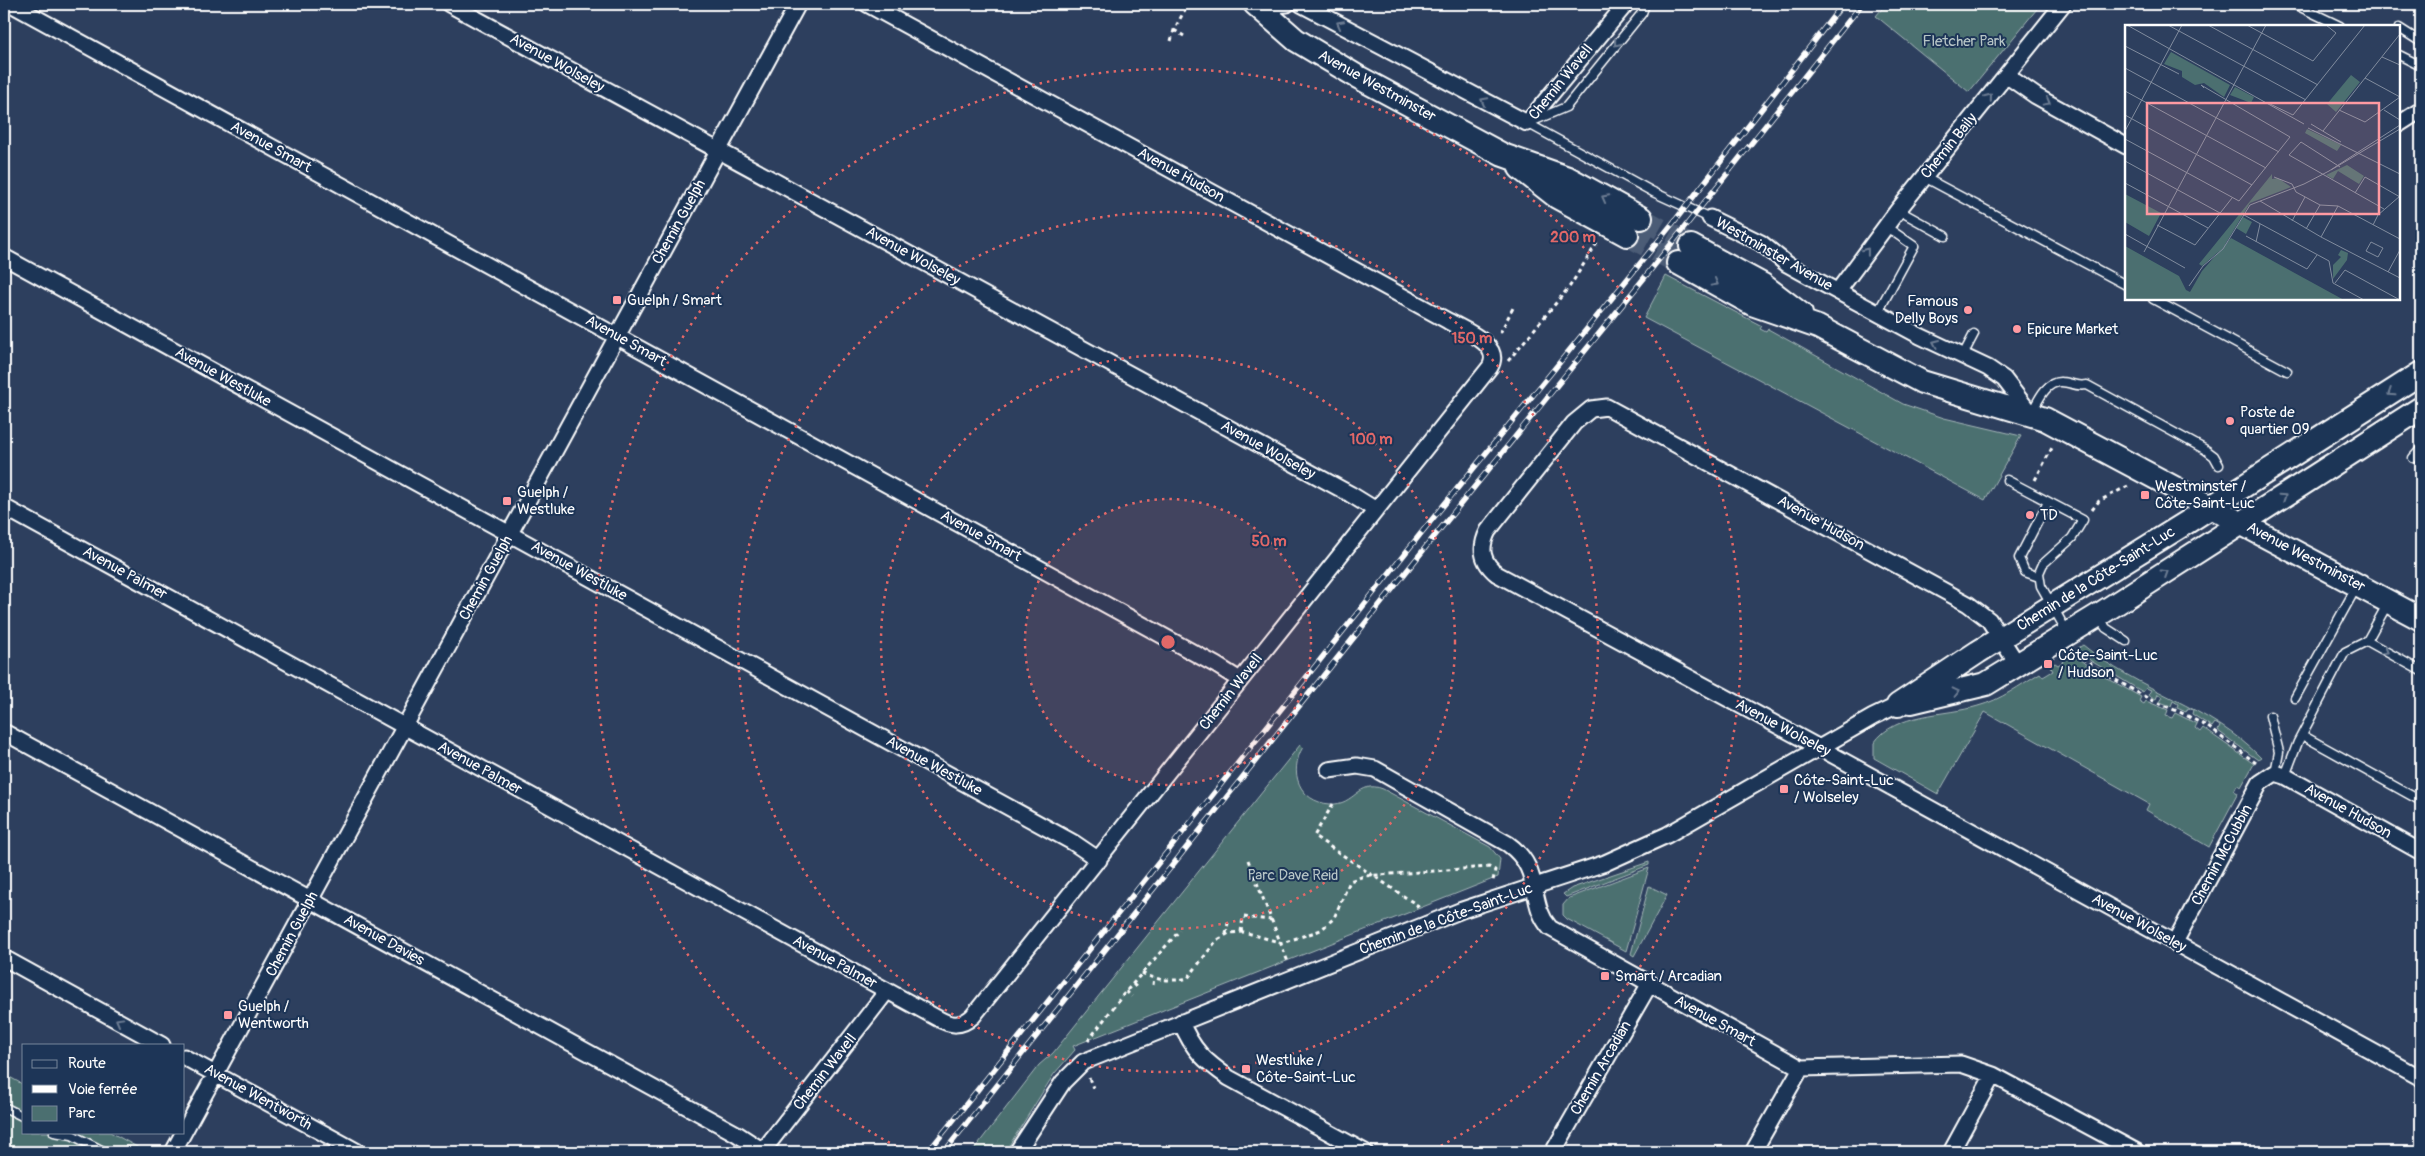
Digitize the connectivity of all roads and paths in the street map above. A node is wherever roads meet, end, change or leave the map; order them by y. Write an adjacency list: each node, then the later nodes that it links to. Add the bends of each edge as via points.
1 (11, 4): 45 (street, Avenue Smart)
2 (449, 4): 26 (street, Avenue Wolseley)
3 (798, 4): 26 (street, Chemin Guelph)
4 (867, 4): 46 (street, Avenue Hudson, via 1448,321 1483,341)
5 (1188, 4): 15 (path)
6 (1287, 4): 12 (street, Avenue Westminster)
7 (1301, 4): 23 (street, one-way to 7)
8 (1626, 4): 23 (street, Chemin Wavell)
9 (1644, 4): 23 (lane, Chemin Wavell, one-way to 23, via 1642,13 1566,107)
10 (2063, 4): 21 (street, Chemin Baily)
11 (2294, 4): 13 (lane)
12 (1257, 5): 27 (street, Avenue Westminster, via 1286,33 1312,51)
13 (2338, 25)
14 (2400, 29): 18 (lane)
15 (1174, 30): 16 (path); 17 (path)
16 (1184, 36)
17 (1171, 40)
18 (2421, 42)
19 (2400, 56): 20 (lane)
20 (2421, 66)
21 (2006, 75): 25 (street, one-way to 25, via 2036,96); 28 (street, Chemin Baily, one-way to 21)
22 (2421, 110): 24 (street)
23 (1527, 123): 31 (lane, via 1653,192)
24 (2400, 123)
25 (2125, 145)
26 (719, 150): 45 (street, Chemin Guelph); 65 (street, Avenue Wolseley)
27 (1503, 155): 30 (street, Avenue Westminster, one-way to 27, via 1568,178); 34 (street, Avenue Westminster, via 1557,197)
28 (1924, 176): 29 (street, Chemin Baily); 38 (lane)
29 (1898, 210): 32 (street, Chemin Baily); 35 (lane)
30 (1641, 218)
31 (1710, 218): 39 (street, Westminster Avenue, via 1761,243 1786,264)
32 (1885, 226): 39 (street, Chemin Baily, one-way to 32); 42 (lane, via 1914,246)
33 (1601, 236): 48 (path, via 1570,286)
34 (1627, 236)
35 (1945, 236)
36 (1685, 254): 53 (street, Avenue Westminster, via 1763,285 1818,327 1932,386)
37 (4, 257): 67 (street, Avenue Westluke)
38 (2125, 283)
39 (1838, 291): 42 (street, Avenue Westminster)
40 (2155, 300): 49 (lane)
41 (1514, 306): 43 (path)
42 (1878, 312): 47 (street, Avenue Westminster, one-way to 42)
43 (1500, 333)
44 (1974, 334): 47 (lane)
45 (617, 336): 67 (street, Chemin Guelph); 80 (street, Avenue Smart)
46 (1492, 352): 65 (street, Chemin Wavell, via 1490,367)
47 (1963, 355): 53 (street, Avenue Westminster, via 1998,374)
48 (1506, 362)
49 (2287, 370)
50 (2421, 373): 64 (street, Chemin de la Côte-Saint-Luc, one-way to 64)
51 (1603, 406): 74 (street, Avenue Hudson, via 1968,604 1984,615); 87 (street, Avenue Wolseley, via 1591,409 1574,423 1488,531 1482,548 1486,563 1497,574)
52 (2421, 408): 66 (street, Chemin de la Côte-Saint-Luc, one-way to 52)
53 (2030, 413): 57 (lane, via 2050,385 2059,382 2074,387 2087,385 2206,450); 64 (street, Avenue Westminster)
54 (2053, 445): 58 (path)
55 (2421, 449): 56 (lane)
56 (2413, 458)
57 (2218, 465)
58 (2040, 469)
59 (2007, 480): 61 (lane)
60 (2128, 486): 62 (path)
61 (2048, 502): 68 (lane, via 2020,558 2025,572); 68 (lane, via 2083,520 2068,543 2043,564)
62 (2099, 502)
63 (4, 507): 84 (street, Avenue Palmer)
64 (2212, 507): 66 (street, Avenue Westminster); 71 (street, Chemin de la Côte-Saint-Luc)
65 (1376, 510): 80 (street, Chemin Wavell)
66 (2242, 523): 69 (street, Avenue Westminster); 72 (street, Chemin de la Côte-Saint-Luc, one-way to 66)
67 (510, 534): 84 (street, Chemin Guelph); 94 (street, Avenue Westluke, via 1074,843)
68 (2039, 577): 71 (lane)
69 (2358, 585): 70 (street, Avenue Westminster); 81 (lane)
70 (2389, 601): 73 (street, Avenue Westminster); 77 (lane)
71 (2053, 607): 74 (street, Chemin de la Côte-Saint-Luc); 75 (lane)
72 (2098, 616): 75 (street, Chemin de la Côte-Saint-Luc); 76 (lane, via 2106,628)
73 (2421, 619)
74 (2000, 638): 78 (street, Avenue Hudson); 82 (street, Chemin de la Côte-Saint-Luc)
75 (2070, 641): 78 (street, Chemin de la Côte-Saint-Luc); 88 (path, via 2100,671 2208,727)
76 (2126, 641)
77 (2367, 641): 79 (lane, one-way to 79); 86 (lane, via 2345,652)
78 (2018, 665): 82 (street, Chemin de la Côte-Saint-Luc, one-way to 78, via 1980,687)
79 (2421, 671)
80 (1240, 680): 94 (street, Chemin Wavell)
81 (2295, 698)
82 (1898, 705): 87 (street, Chemin de la Côte-Saint-Luc)
83 (2270, 716): 90 (lane, via 2279,752)
84 (405, 727): 101 (street, Chemin Guelph); 120 (street, Avenue Palmer)
85 (4, 732): 101 (street, Avenue Davies)
86 (2302, 735): 90 (lane); 91 (lane)
87 (1819, 748): 100 (street, Chemin de la Côte-Saint-Luc, via 1650,844); 108 (street, Avenue Wolseley)
88 (2256, 763)
89 (1329, 770): 100 (street, Avenue Smart, via 1346,766 1368,767 1399,782 1516,849 1527,864)
90 (2280, 774): 93 (street, Avenue Hudson); 108 (street, Chemin McCubbin, via 2260,783)
91 (2421, 801)
92 (1333, 804): 98 (path, via 1314,836)
93 (2421, 852)
94 (1099, 860): 124 (street, Chemin Wavell, via 974,1016)
95 (1248, 860): 97 (path)
96 (1245, 871): 97 (path)
97 (1252, 871): 103 (path)
98 (1373, 876): 99 (path, via 1489,866 1495,870); 102 (path); 109 (path, via 1350,881 1329,925)
99 (1493, 880)
100 (1535, 886): 118 (street, Avenue Smart, via 1542,917 1550,928); 123 (street, Chemin de la Côte-Saint-Luc, via 1462,910)
101 (310, 900): 129 (street, Chemin Guelph); 140 (street, Avenue Davies, via 737,1134)
102 (1420, 910)
103 (1272, 920): 106 (path, via 1243,917); 109 (path)
104 (1228, 923): 107 (path)
105 (1180, 930): 112 (path)
106 (1241, 932): 107 (path); 109 (path)
107 (1226, 934): 114 (path, via 1216,941 1188,978)
108 (2175, 942): 131 (street, Avenue Wolseley)
109 (1281, 943): 111 (path)
110 (4, 958): 126 (street, one-way to 110)
111 (1288, 963)
112 (1142, 973): 113 (path); 115 (path)
113 (1154, 977): 114 (path); 117 (path)
114 (1172, 979): 116 (path)
115 (1133, 984): 119 (path); 121 (path)
116 (1172, 984)
117 (1153, 985)
118 (1649, 985): 128 (street, Avenue Smart); 143 (street, Chemin Arcadian)
119 (1138, 988)
120 (887, 991): 124 (street, Avenue Palmer, via 943,1021); 140 (street, Chemin Wavell)
121 (1126, 991): 122 (path); 125 (path)
122 (1132, 997)
123 (1181, 1022): 141 (street, Chemin de la Côte-Saint-Luc, via 1076,1067 1049,1101); 142 (street, via 1193,1048 1217,1070)
124 (958, 1024)
125 (1088, 1042)
126 (160, 1044)
127 (185, 1058): 129 (street, Avenue Wentworth)
128 (1801, 1068): 130 (street, via 1961,1064); 144 (street)
129 (216, 1074): 134 (street, Chemin Guelph); 139 (street, Avenue Wentworth)
130 (1993, 1074): 145 (street); 146 (street)
131 (2421, 1078)
132 (4, 1107): 133 (lane)
133 (22, 1116)
134 (185, 1130)
135 (66, 1134): 137 (lane)
136 (183, 1134): 138 (street, Chemin Guelph)
137 (105, 1152)
138 (173, 1152)
139 (358, 1152)
140 (762, 1152)
141 (1018, 1152)
142 (1365, 1152)
143 (1552, 1152)
144 (1753, 1152)
145 (1951, 1152)
146 (2137, 1152)

